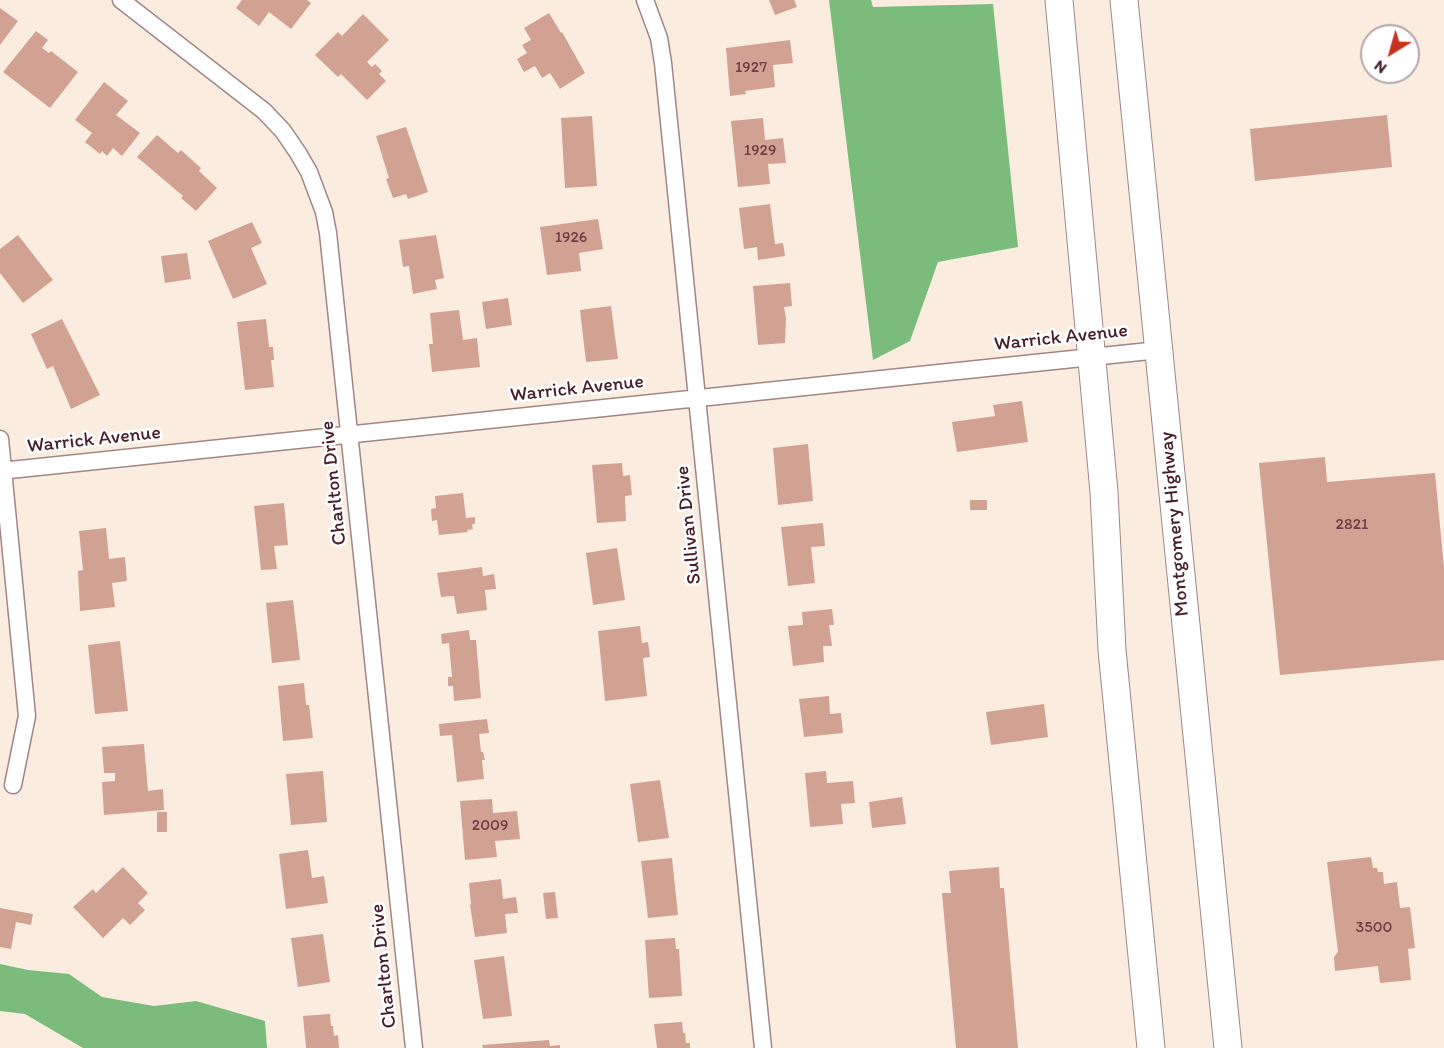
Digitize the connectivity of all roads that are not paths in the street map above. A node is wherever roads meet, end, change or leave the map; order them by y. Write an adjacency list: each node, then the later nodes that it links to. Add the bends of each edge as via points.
1 (121, 0): 8 (street, Charlton Drive, via 264,111 309,172 328,233)
2 (645, 0): 7 (street, Sullivan Drive, via 663,63)
3 (1059, 0): 6 (main road)
4 (1124, 0): 5 (main road, Montgomery Highway)
5 (1159, 350): 6 (street, Warrick Avenue); 15 (main road, Montgomery Highway)
6 (1090, 355): 7 (street, Warrick Avenue); 14 (main road, via 1104,492 1112,650)
7 (697, 398): 8 (street, Warrick Avenue); 13 (street, Sullivan Drive)
8 (350, 433): 10 (street, Warrick Avenue); 12 (street, Charlton Drive)
9 (0, 439): 10 (street)
10 (2, 471): 11 (street, via 27,716)
11 (13, 785)
12 (414, 1048)
13 (763, 1048)
14 (1151, 1048)
15 (1228, 1048)

